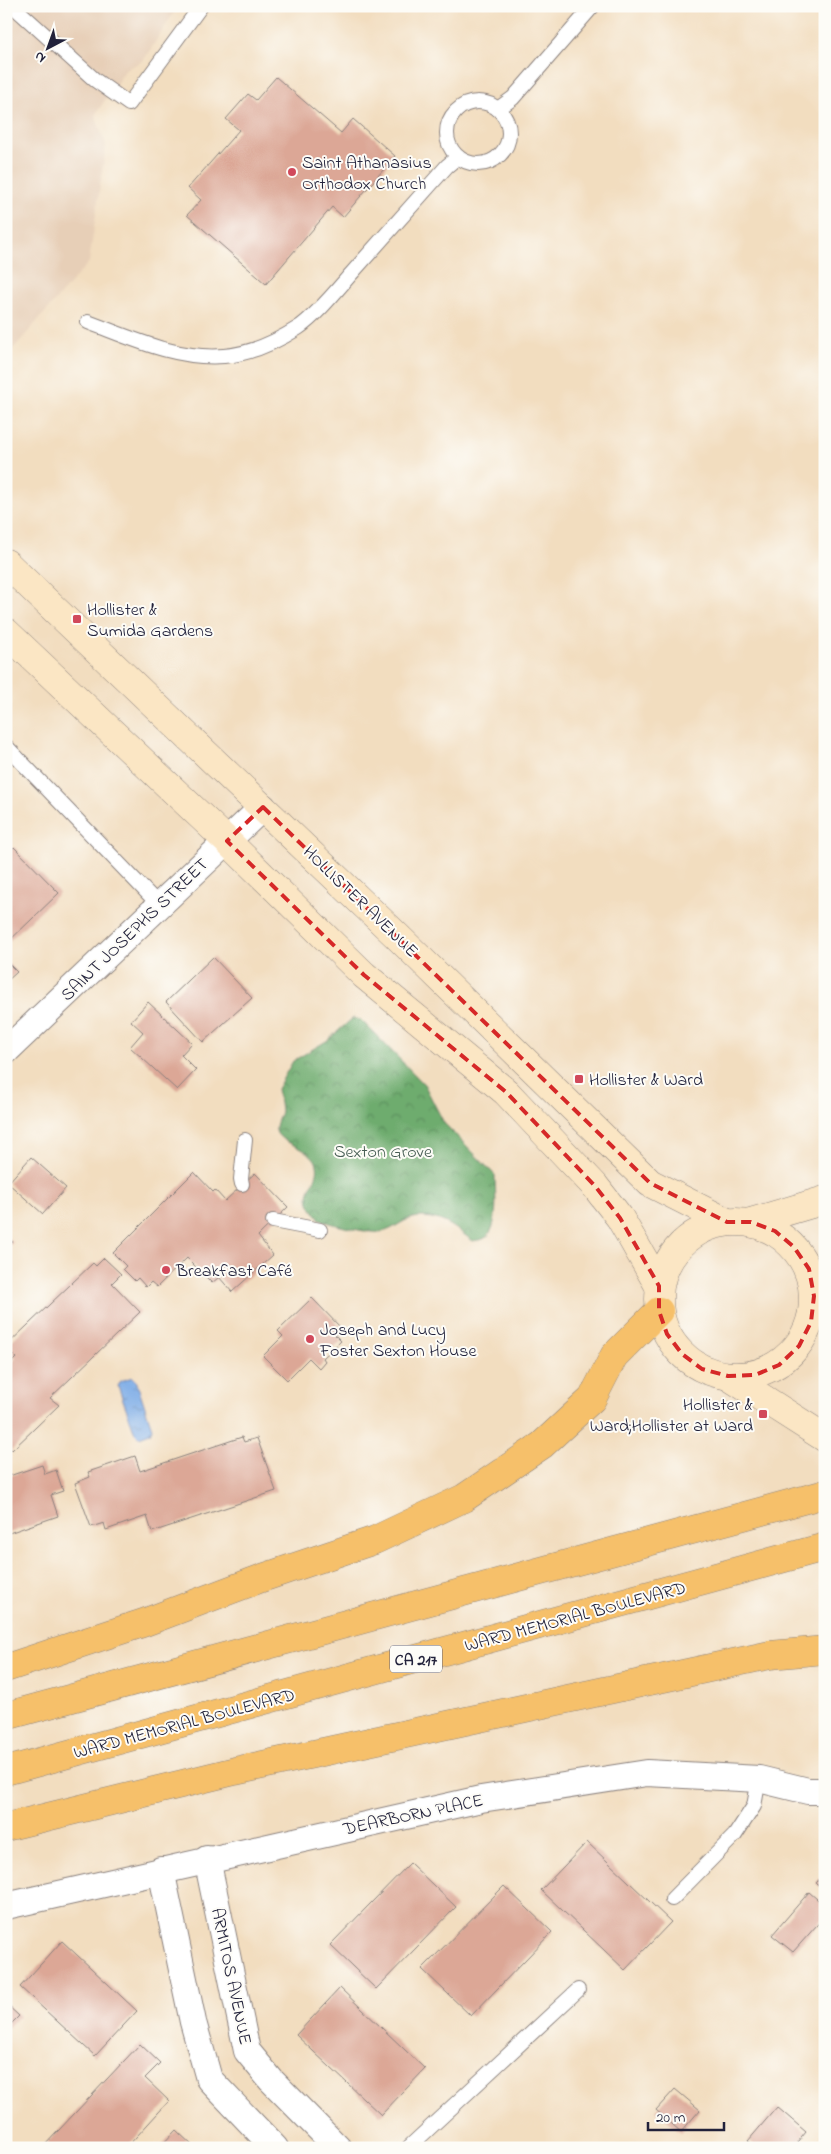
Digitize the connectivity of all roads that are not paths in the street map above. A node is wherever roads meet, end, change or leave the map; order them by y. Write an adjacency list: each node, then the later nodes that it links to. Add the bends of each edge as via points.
1 (13, 6): 2 (lane, via 95,80 129,104)
2 (201, 6)
3 (593, 6): 4 (lane, via 513,98)
4 (498, 109): 5 (lane, via 484,102 473,102 456,111 447,129 452,149); 5 (lane, via 510,130 504,150 488,163 467,162)
5 (458, 157): 6 (lane, via 300,327 273,342 255,350 224,356 190,355)
6 (88, 322)
7 (6, 563): 10 (main road, HOLLISTER AVENUE)
8 (6, 632): 11 (main road)
9 (6, 746): 12 (lane)
10 (263, 808): 11 (street, SAINT JOSEPHS STREET); 18 (main road, HOLLISTER AVENUE, via 650,1182)
11 (227, 841): 12 (street, SAINT JOSEPHS STREET); 21 (main road, via 364,975 506,1092 595,1186 620,1218)
12 (159, 905): 13 (street, SAINT JOSEPHS STREET)
13 (6, 1051)
14 (245, 1140): 15 (lane)
15 (242, 1184)
16 (825, 1200): 18 (main road)
17 (273, 1221): 19 (lane)
18 (739, 1222): 20 (main road, via 775,1231 794,1247); 21 (main road, via 703,1228 682,1242 667,1262)
19 (320, 1230)
20 (820, 1287): 22 (main road)
21 (659, 1298): 23 (main road, via 667,1334 682,1354 702,1369); 28 (highway, via 614,1356 592,1398 542,1445 464,1498 375,1540)
22 (818, 1334): 23 (main road, via 779,1365 755,1375)
23 (728, 1376): 24 (main road)
24 (825, 1438)
25 (821, 1495): 29 (highway)
26 (825, 1547): 30 (highway, WARD MEMORIAL BOULEVARD / CA 217)
27 (825, 1650): 33 (highway, via 741,1661 244,1769)
28 (6, 1668)
29 (6, 1716)
30 (6, 1771)
31 (759, 1779): 32 (street, DEARBORN PLACE); 34 (street, DEARBORN PLACE, via 647,1773 481,1799); 36 (lane, via 754,1806 735,1834)
32 (825, 1791)
33 (6, 1827)
34 (207, 1859): 35 (street, DEARBORN PLACE); 40 (street, ARMITOS AVENUE, via 247,2051)
35 (161, 1870): 37 (street, DEARBORN PLACE); 39 (street, via 193,2022 209,2079)
36 (672, 1899)
37 (6, 1906)
38 (578, 1990): 41 (lane)
39 (275, 2148)
40 (338, 2148)
41 (408, 2148)

